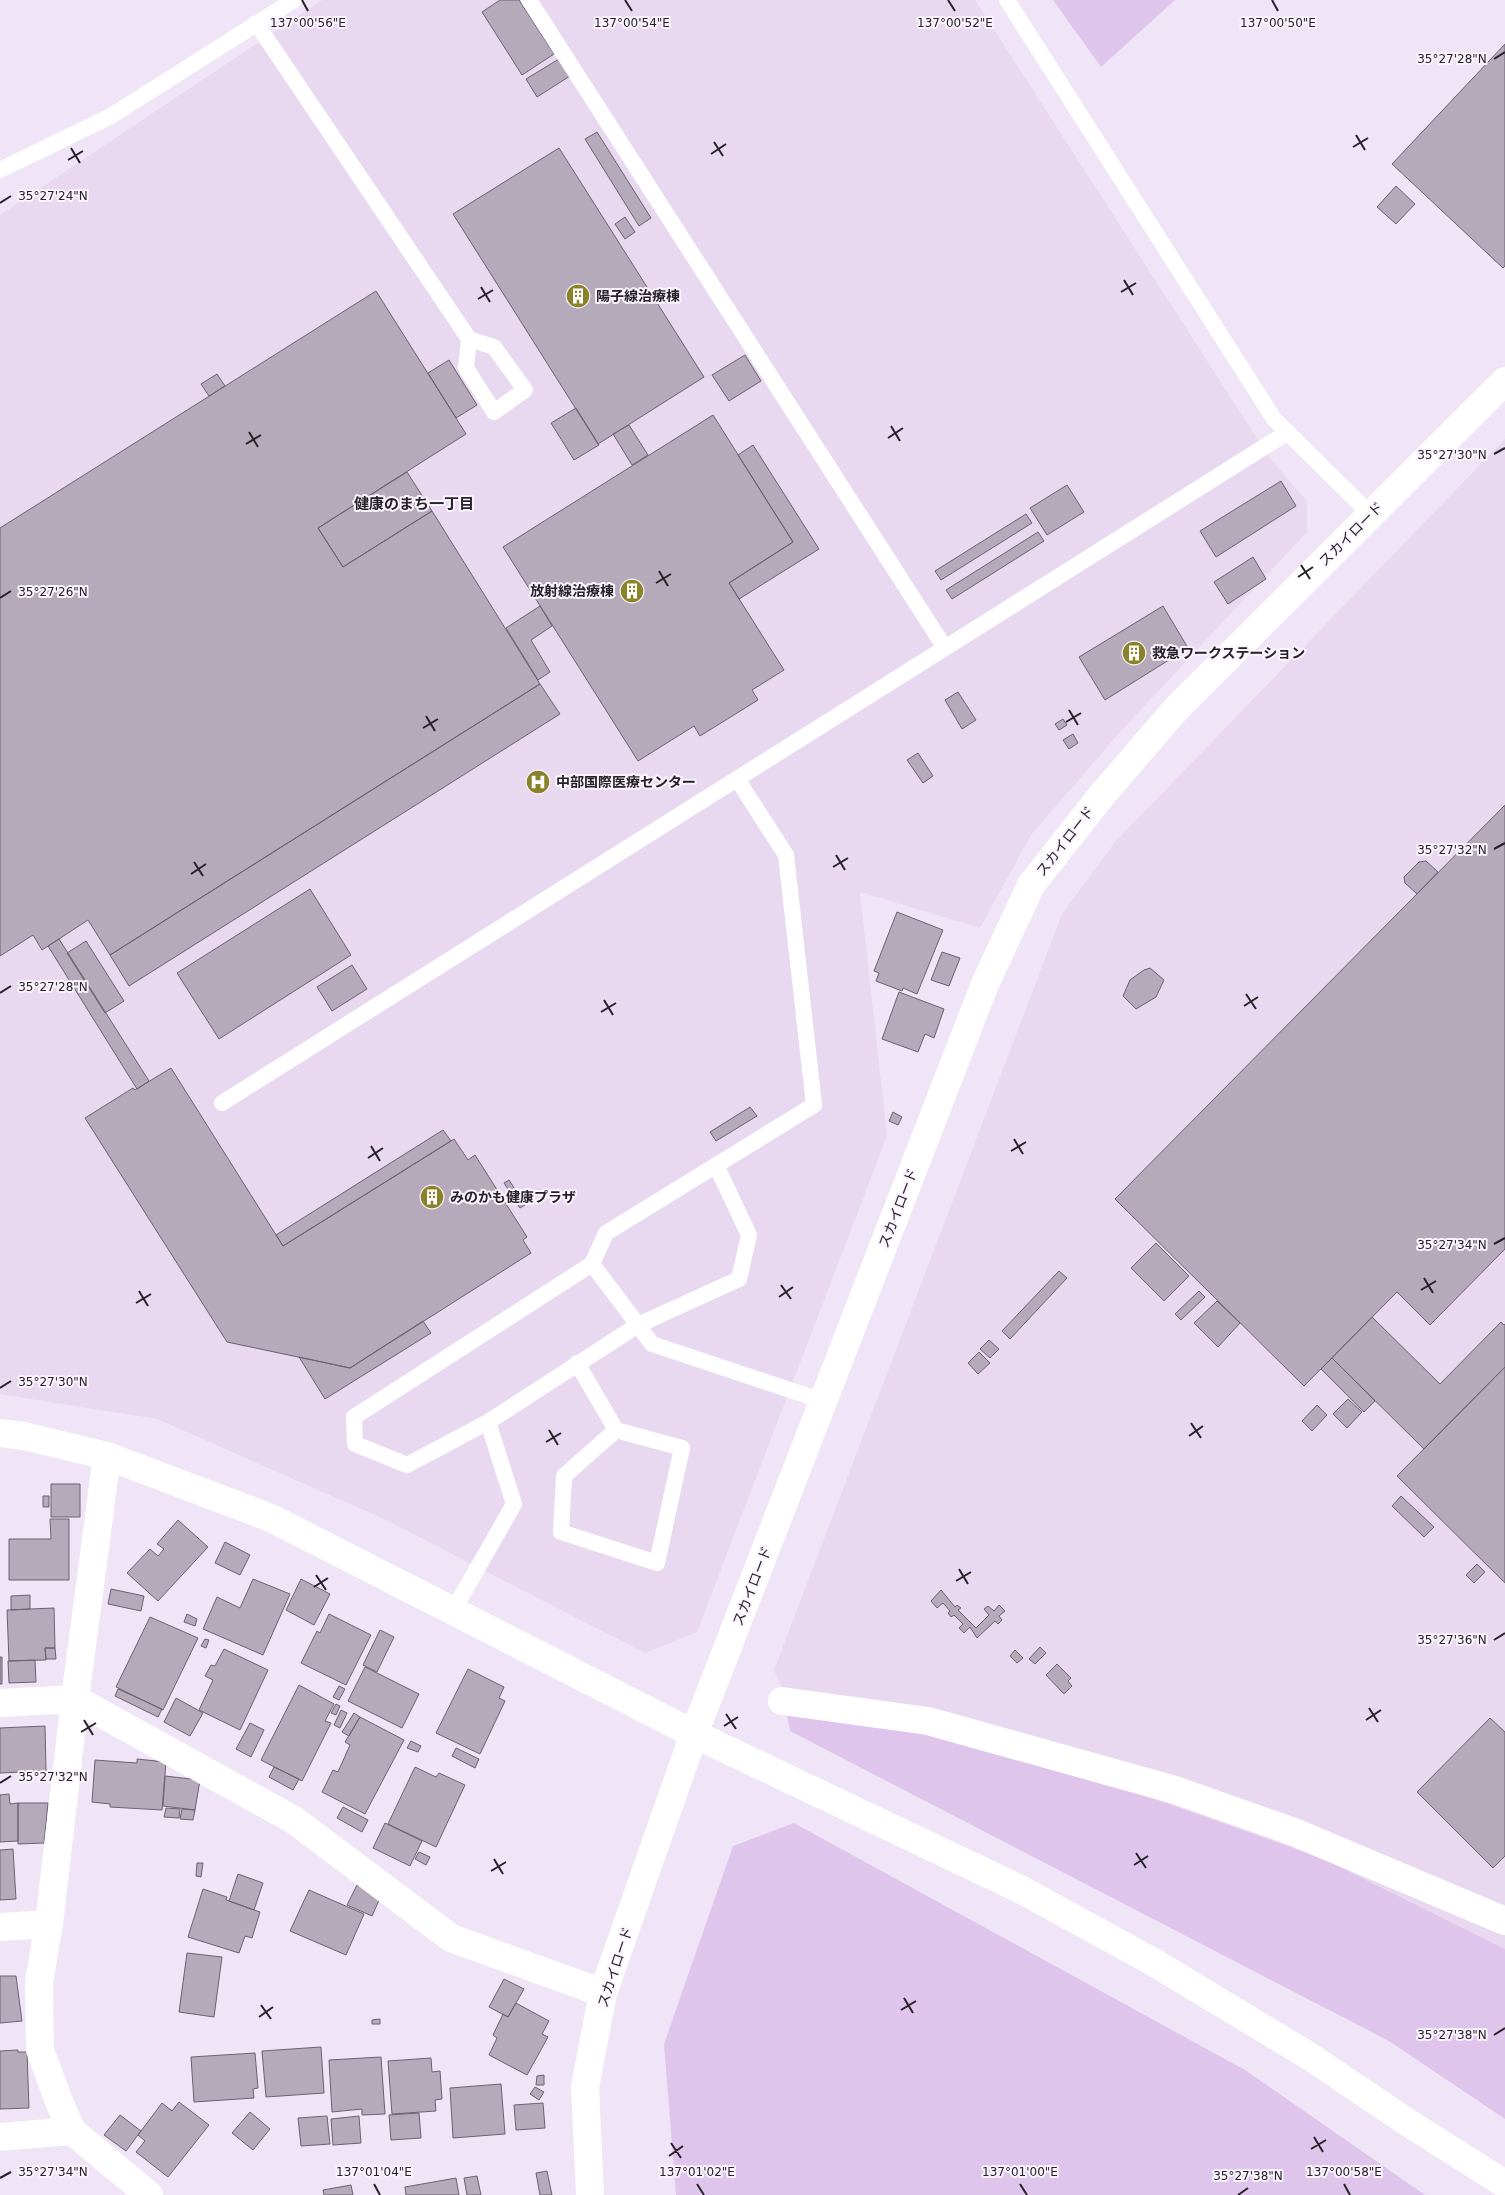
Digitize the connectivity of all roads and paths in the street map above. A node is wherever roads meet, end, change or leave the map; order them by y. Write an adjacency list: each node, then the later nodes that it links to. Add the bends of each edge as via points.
1 (294, 0): 4 (lane)
2 (529, 0): 10 (lane)
3 (1007, 0): 8 (lane, via 1274,420)
4 (256, 24): 5 (lane, via 111,116); 6 (lane)
5 (0, 170)
6 (469, 339)
7 (1505, 381): 9 (street, スカイロード)
8 (1288, 432): 9 (lane); 10 (lane)
9 (1371, 515): 17 (street, スカイロード, via 1176,709 1102,794 1031,885 985,984)
10 (946, 648): 11 (lane)
11 (737, 779): 12 (lane); 13 (lane, via 786,855 814,1105)
12 (222, 1103)
13 (716, 1165): 14 (lane, via 606,1233); 15 (lane, via 750,1234 739,1279)
14 (592, 1264): 15 (lane); 18 (lane, via 354,1417 355,1444 407,1465)
15 (638, 1325): 16 (lane); 17 (lane, via 652,1344)
16 (577, 1363): 18 (lane); 19 (lane)
17 (823, 1401): 26 (street, スカイロード)
18 (488, 1422): 22 (lane, via 514,1504)
19 (616, 1430): 19 (lane, via 682,1448 657,1563 561,1532 564,1476)
20 (0, 1433): 21 (street)
21 (107, 1456): 22 (street, via 271,1518); 23 (street)
22 (453, 1611): 26 (street)
23 (75, 1699): 25 (street); 28 (street); 30 (street, via 294,1820 451,1938)
24 (782, 1701): 27 (street, via 928,1721 1176,1790 1294,1832)
25 (0, 1703)
26 (694, 1734): 30 (street, スカイロード); 33 (street, via 1022,1890 1147,1958 1309,2056)
27 (1505, 1921)
28 (49, 1924): 29 (street); 31 (street, via 39,1982 40,2050)
29 (0, 1927)
30 (603, 1993): 35 (street, スカイロード, via 585,2087)
31 (72, 2131): 32 (street); 34 (street)
32 (0, 2137)
33 (1505, 2184)
34 (149, 2195)
35 (590, 2195)

